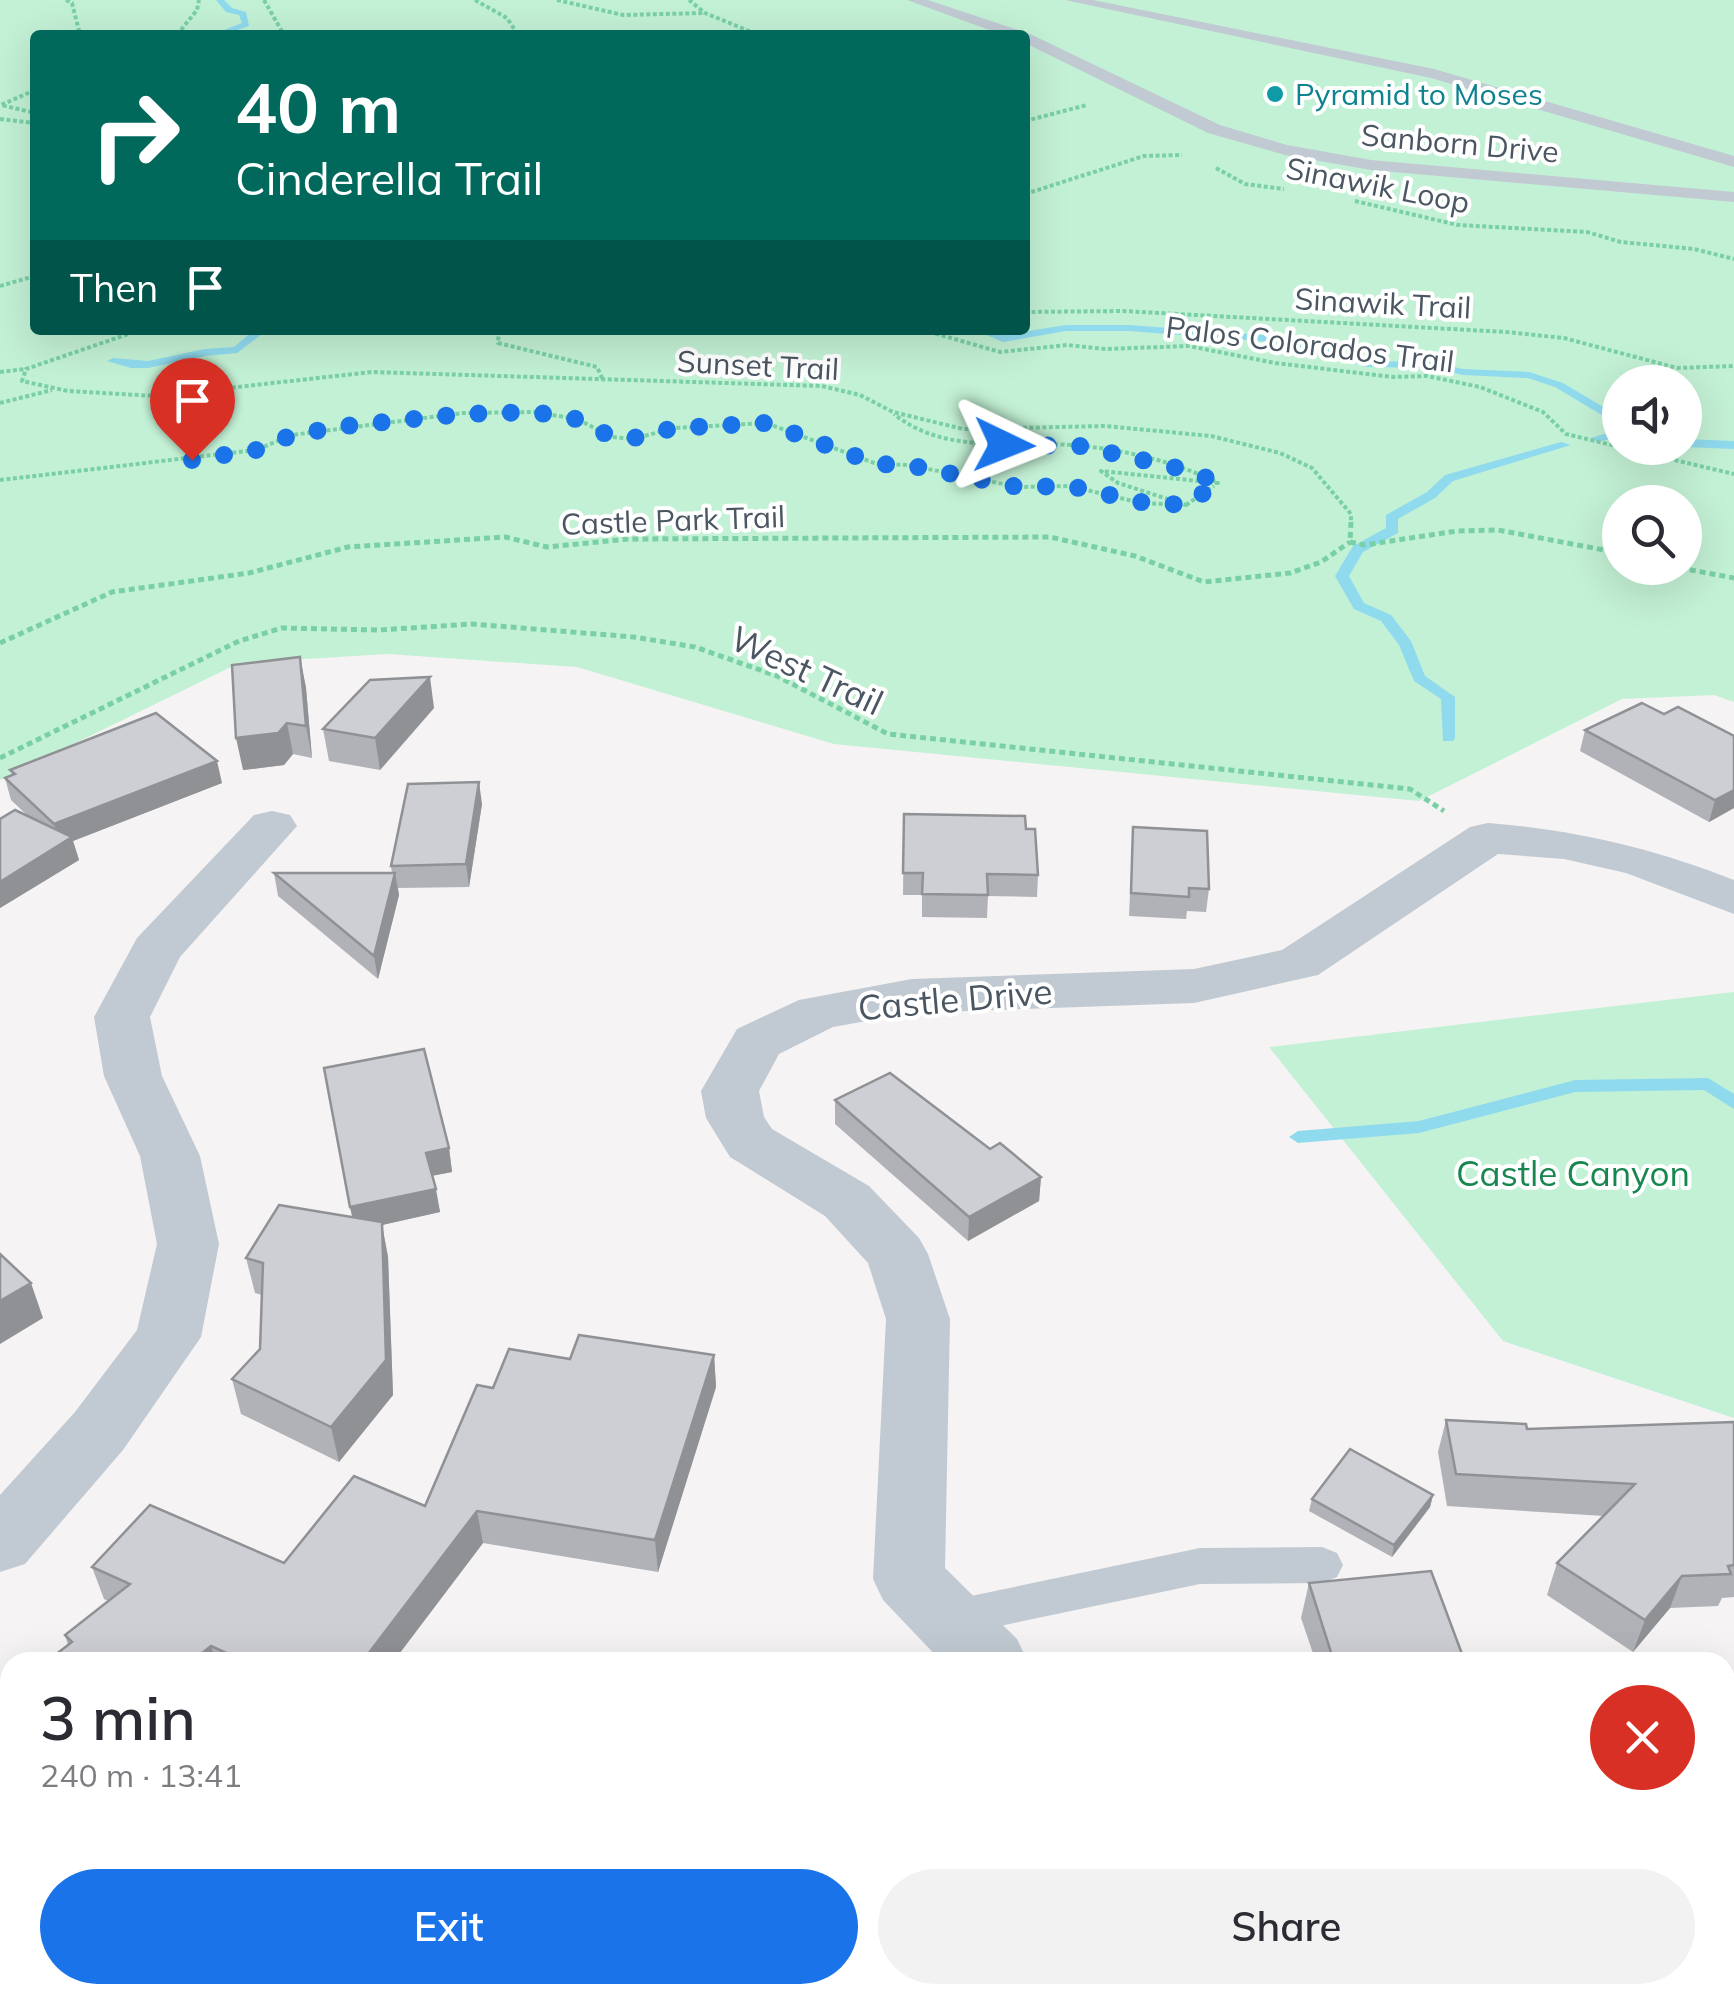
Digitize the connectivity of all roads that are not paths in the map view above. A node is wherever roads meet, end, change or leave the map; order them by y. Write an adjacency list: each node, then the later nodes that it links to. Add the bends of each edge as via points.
1 (914, 0): 3 (lane, Sanborn Drive)
2 (1072, 0): 5 (lane, via 1434,74)
3 (1004, 30)
4 (1030, 40): 6 (lane, Sanborn Drive, via 1214,129 1318,157)
5 (1734, 162)
6 (1734, 197)
7 (272, 826): 9 (street, via 156,950 122,1017 133,1076 170,1156 188,1244 168,1337 99,1431)
8 (1734, 898): 11 (street, Castle Drive, via 1641,862 1564,844 1488,838 1299,962 1194,986 912,996 819,1012 757,1042 730,1092 734,1118 752,1143 847,1201 896,1254 918,1319 908,1579)
9 (0, 1543)
10 (1322, 1564): 11 (lane, via 1200,1566)
11 (948, 1619): 12 (street, Castle Drive)
12 (980, 1652)

